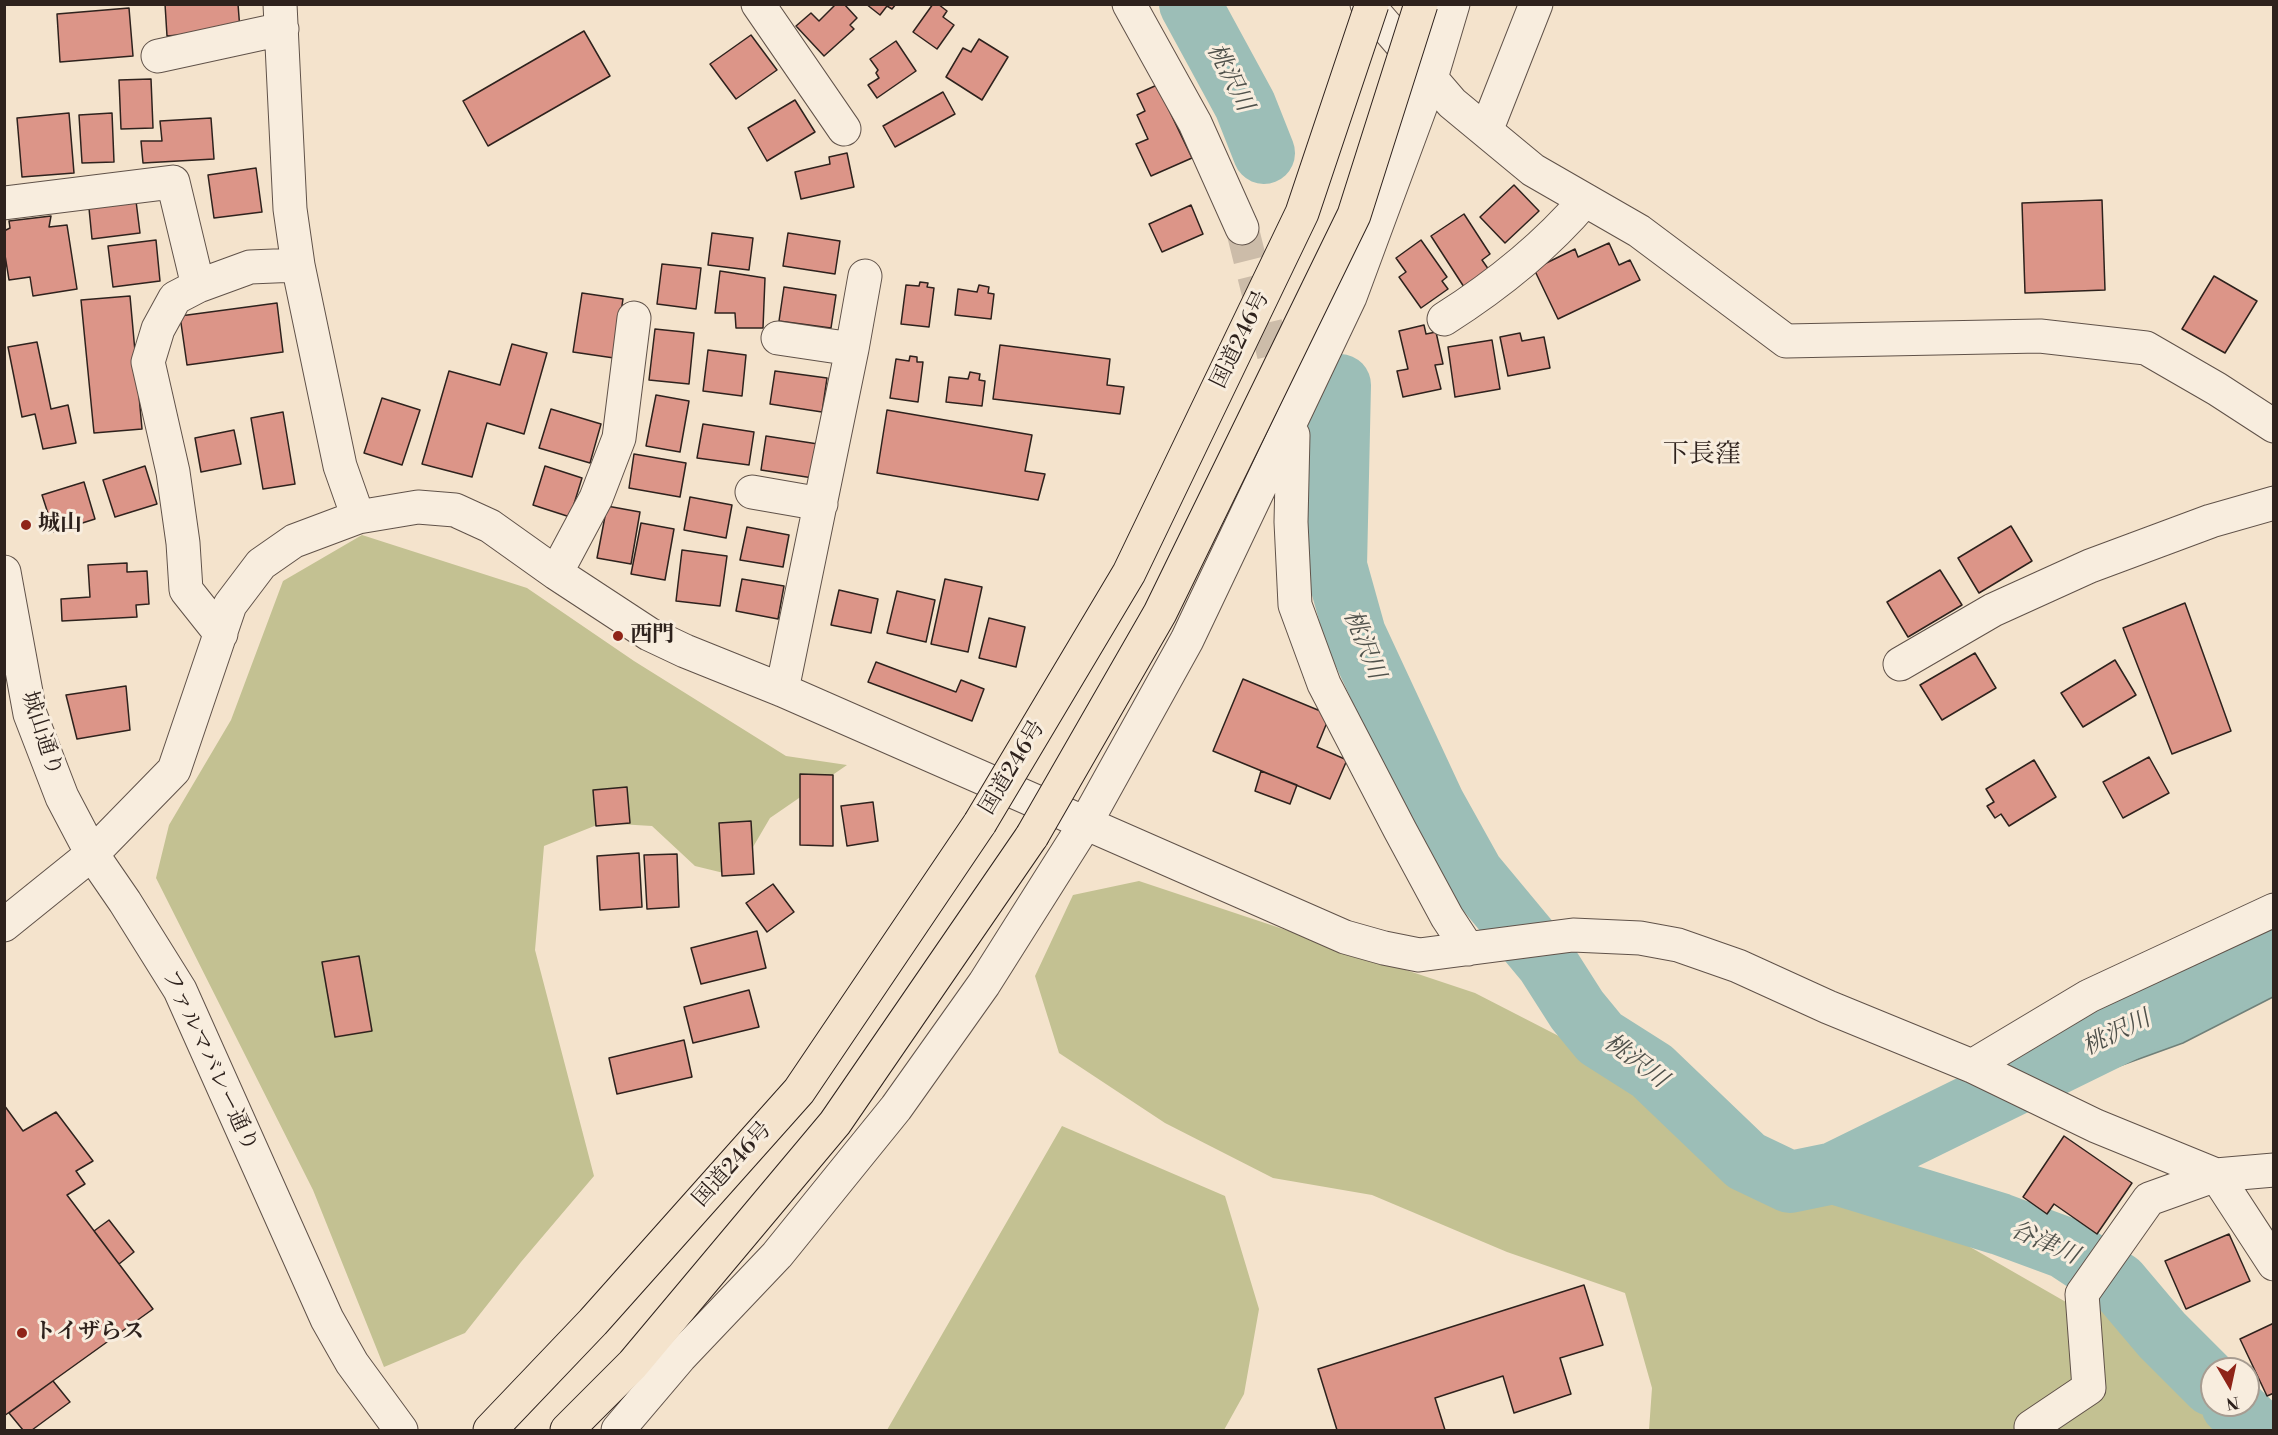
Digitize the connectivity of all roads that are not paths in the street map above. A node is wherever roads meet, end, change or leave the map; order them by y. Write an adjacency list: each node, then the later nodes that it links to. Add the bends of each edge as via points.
1 (758, 4): 11 (street)
2 (1129, 4): 15 (street, via 1195,123)
3 (1367, 4): 10 (street)
4 (1372, 4): 45 (highway, 国道246号, bridge, via 1302,213 1129,573 980,824 799,1091)
5 (1421, 4): 46 (highway, 国道246号, bridge, via 1354,215 1160,613 1032,836 835,1123 633,1364)
6 (1453, 4): 10 (street)
7 (1536, 4): 12 (street)
8 (281, 17): 9 (street); 16 (street, via 290,209)
9 (158, 56)
10 (1431, 78): 12 (street, via 1452,103); 34 (street, via 1350,297 1187,640)
11 (844, 129)
12 (1486, 131): 13 (street, via 1533,170)
13 (1585, 200): 20 (street, via 1498,283); 23 (street, via 1639,231 1786,341 2040,336 2146,348)
14 (4, 203): 18 (street, via 173,182)
15 (1242, 228)
16 (298, 265): 18 (street, via 250,267); 28 (street, via 340,466)
17 (865, 276): 22 (street)
18 (198, 286): 31 (street, via 175,298 158,329 148,362 173,471 186,590)
19 (634, 318): 30 (street, via 619,438 596,498)
20 (1444, 319)
21 (778, 338): 22 (street)
22 (852, 349): 27 (street)
23 (2274, 426)
24 (1293, 435): 38 (street, via 1295,605 1329,694 1400,830)
25 (752, 492): 27 (street)
26 (2274, 503): 32 (street, via 2211,521 2090,566 1993,610)
27 (821, 504): 33 (street)
28 (358, 517): 30 (street, via 418,507 455,510 490,526); 31 (street, via 294,541 261,564 230,605)
29 (4, 572): 35 (street, 城山通り, via 30,714 62,797)
30 (556, 573): 33 (street, via 649,634)
31 (220, 634): 35 (street, via 174,770)
32 (1900, 664)
33 (782, 690): 34 (street)
34 (1085, 824): 38 (street, via 1345,937 1419,955); 47 (street, via 984,984 896,1108 777,1255 680,1357)
35 (92, 854): 37 (street); 44 (street, ファルマバレー通り, via 180,990 327,1319 352,1363)
36 (2274, 910): 39 (street, via 2089,996)
37 (4, 925)
38 (1476, 948): 39 (street, via 1573,935 1640,938 1678,945 1738,966)
39 (1972, 1066): 41 (street, via 2097,1126)
40 (2274, 1170): 41 (street)
41 (2216, 1175): 42 (street); 43 (street, via 2149,1199 2082,1294 2089,1388)
42 (2274, 1264)
43 (2031, 1427)
44 (401, 1431)
45 (490, 1431)
46 (567, 1431)
47 (618, 1431)

